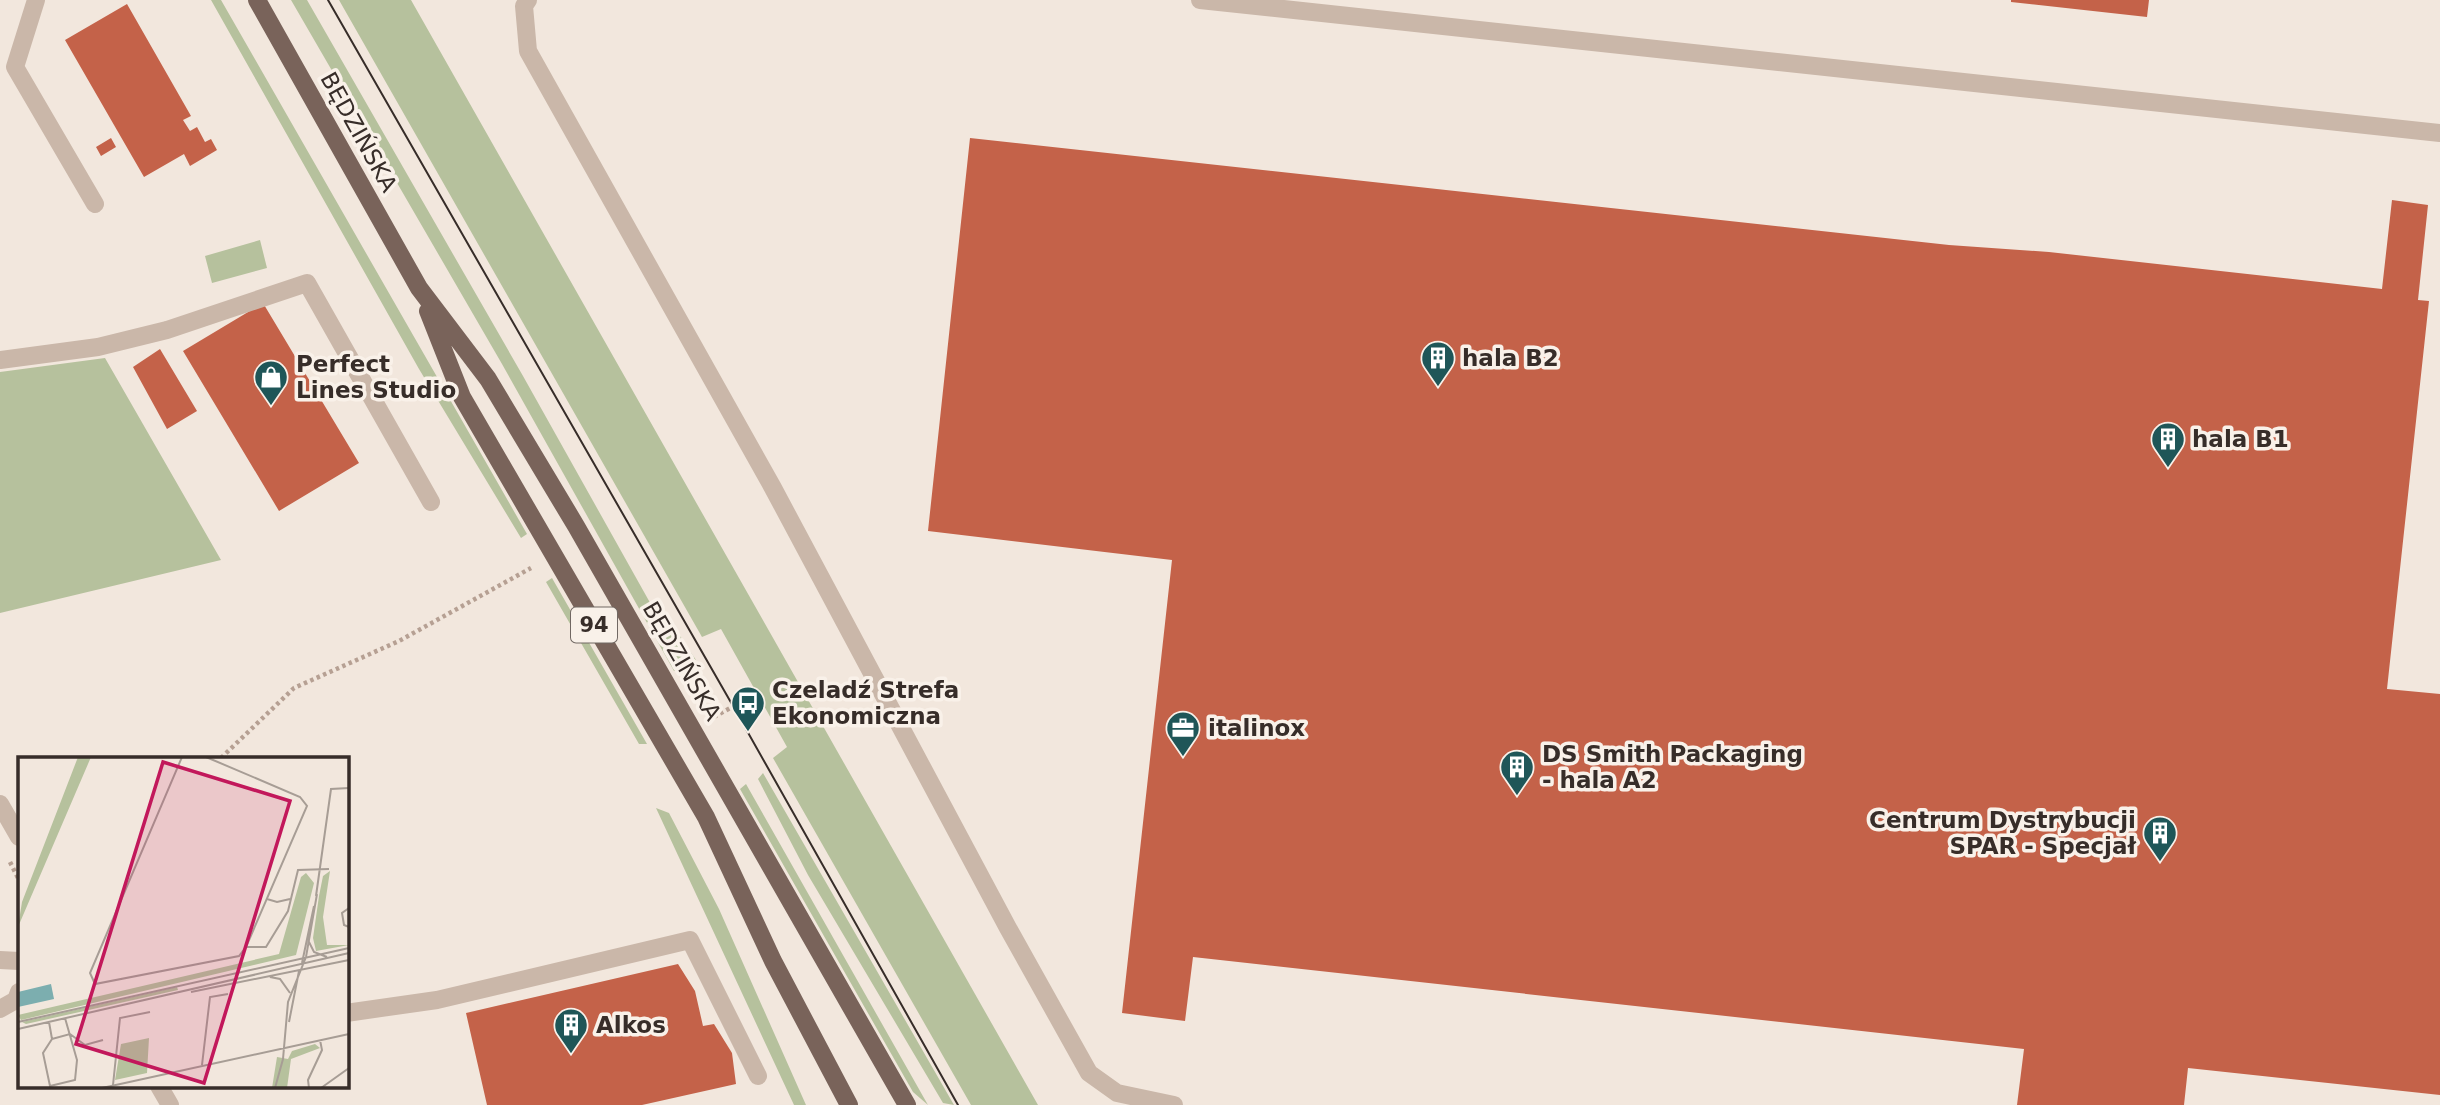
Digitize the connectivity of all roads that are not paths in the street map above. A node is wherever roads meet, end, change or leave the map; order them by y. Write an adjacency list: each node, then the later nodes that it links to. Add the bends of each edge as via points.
1 (36, 0): 6 (street, via 15,67)
2 (257, 0): 7 (main road, BĘDZIŃSKA / 94)
3 (528, 0): 22 (street, via 524,6 528,51 773,488 1089,1073 1117,1093)
4 (1200, 0): 5 (street)
5 (2440, 133)
6 (95, 204)
7 (418, 288): 20 (main road, BĘDZIŃSKA / 94, via 462,397 705,817 773,961); 21 (main road, BĘDZIŃSKA / 94, via 488,379 539,464)
8 (0, 360): 9 (street, via 98,347 167,330 307,283)
9 (431, 502)
10 (0, 804): 11 (street)
11 (18, 835)
12 (0, 960): 13 (street)
13 (18, 961)
14 (18, 995): 15 (street)
15 (0, 1009)
16 (348, 1013): 17 (street, via 437,1000 690,940)
17 (758, 1076)
18 (160, 1088): 19 (street)
19 (170, 1105)
20 (849, 1105)
21 (907, 1105)
22 (1174, 1105)

